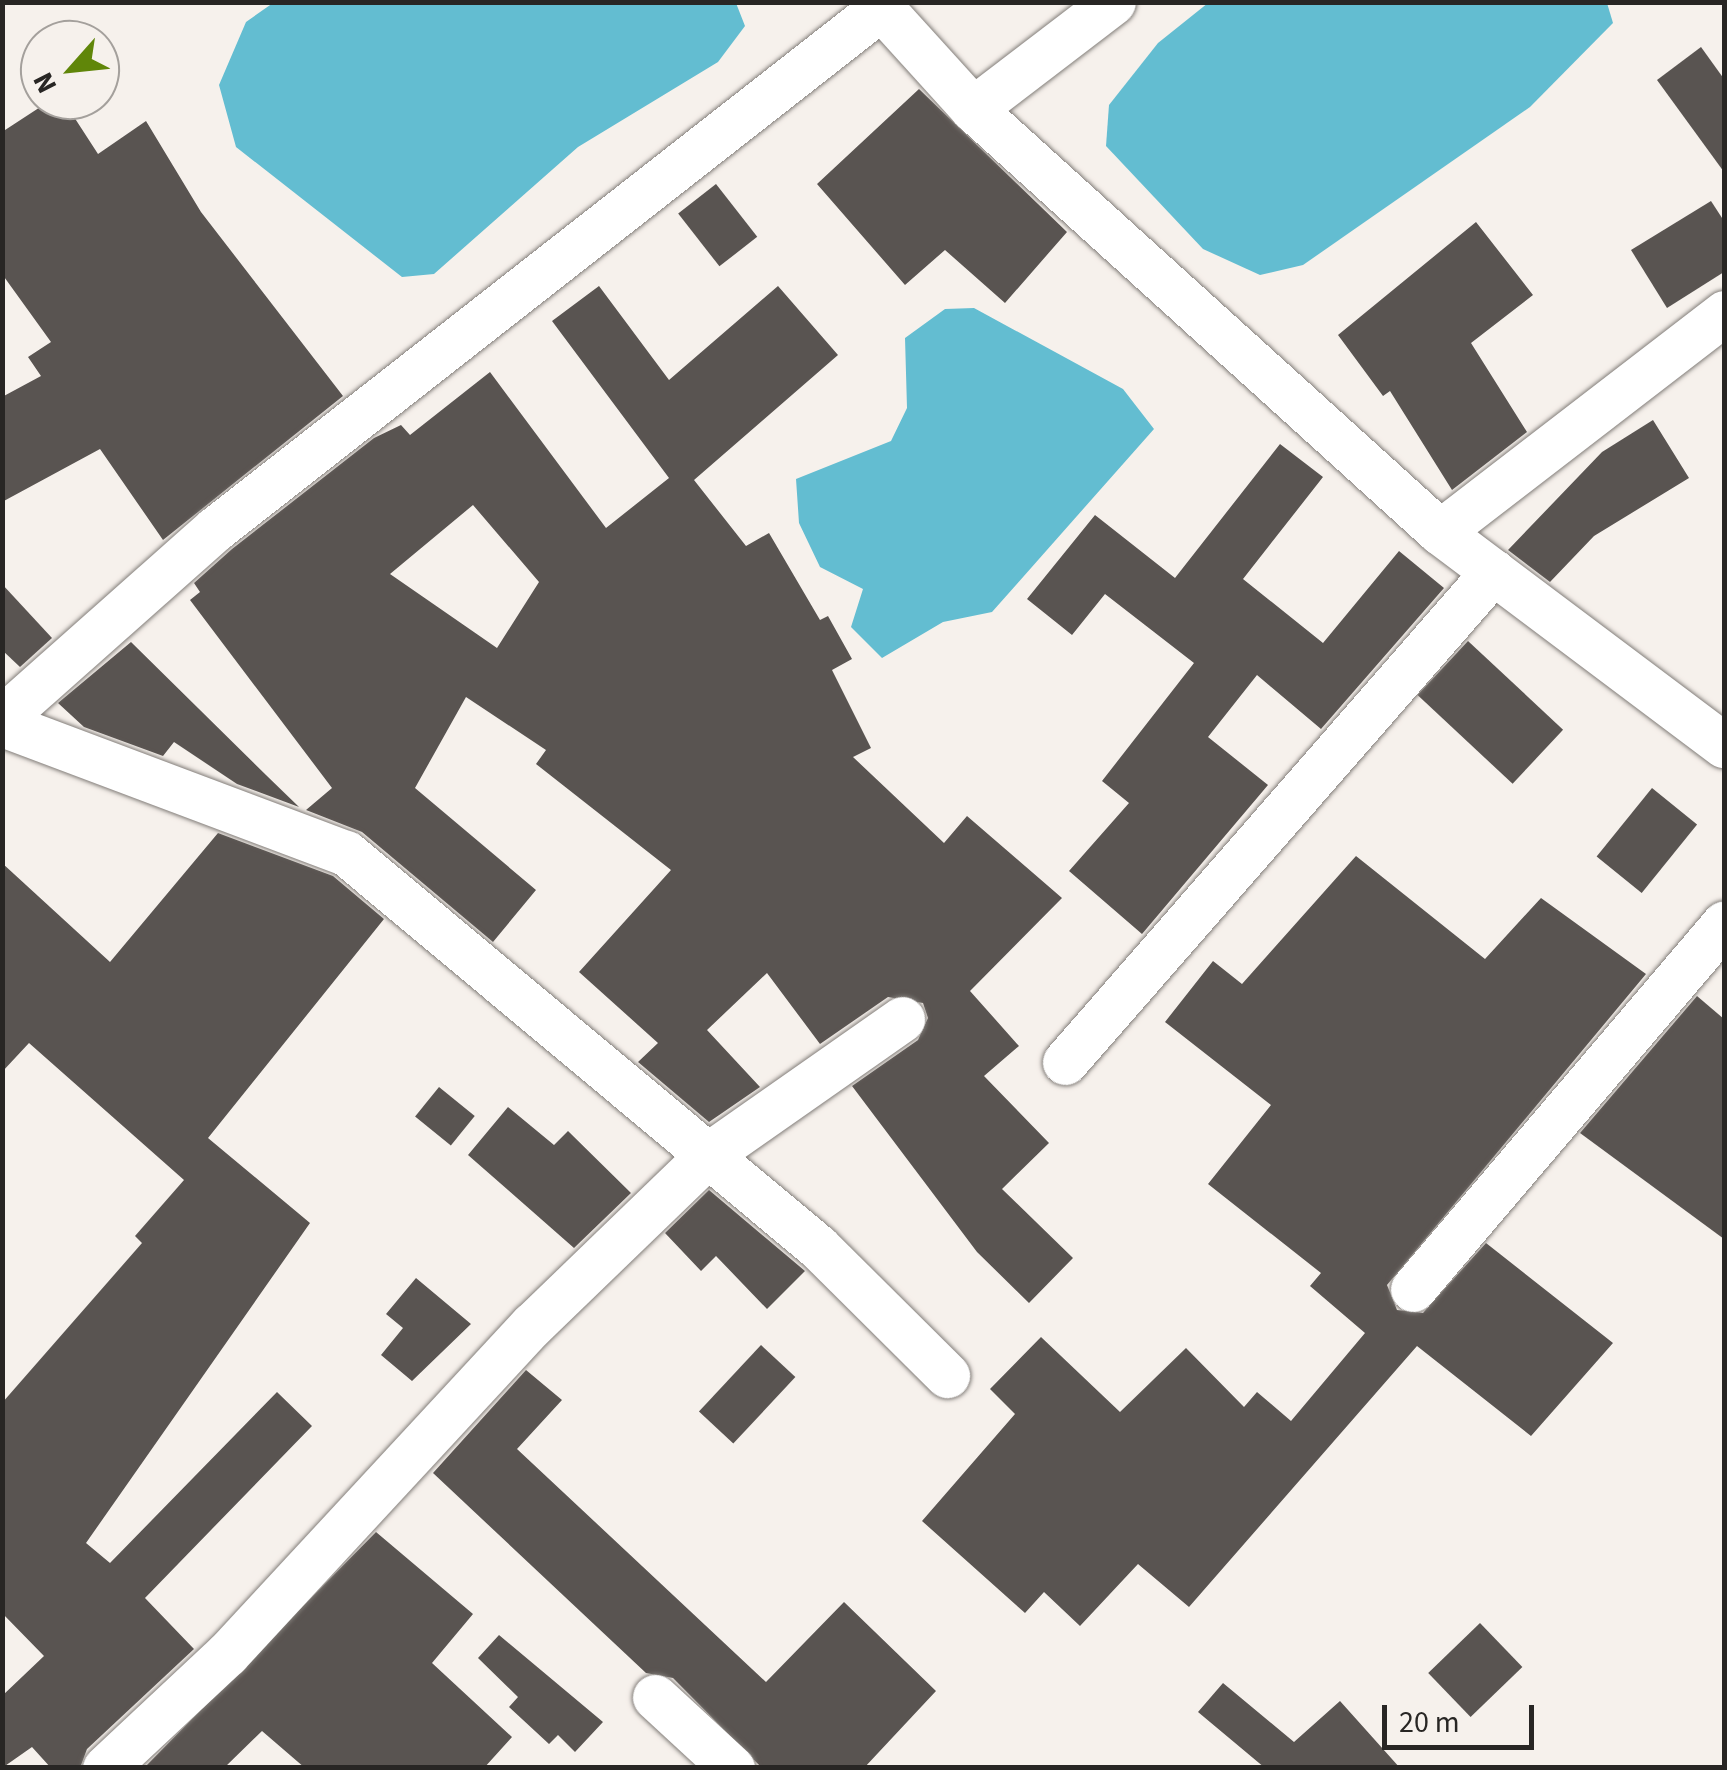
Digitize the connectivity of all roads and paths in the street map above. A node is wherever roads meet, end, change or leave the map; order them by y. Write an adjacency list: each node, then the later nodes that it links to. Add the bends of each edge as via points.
1 (1113, 2): 3 (street)
2 (878, 5): 3 (street); 7 (street, via 214,530)
3 (973, 110): 5 (street)
4 (1724, 313): 5 (street)
5 (1440, 532): 6 (street)
6 (1493, 572): 8 (street); 11 (street)
7 (2, 721): 12 (street, via 346,853)
8 (1724, 746)
9 (1724, 923): 13 (street)
10 (902, 1019): 12 (street)
11 (1065, 1062)
12 (708, 1155): 14 (street); 16 (street, via 532,1325 227,1654)
13 (1413, 1289)
14 (948, 1374)
15 (655, 1697): 17 (street)
16 (105, 1768)
17 (732, 1768)

